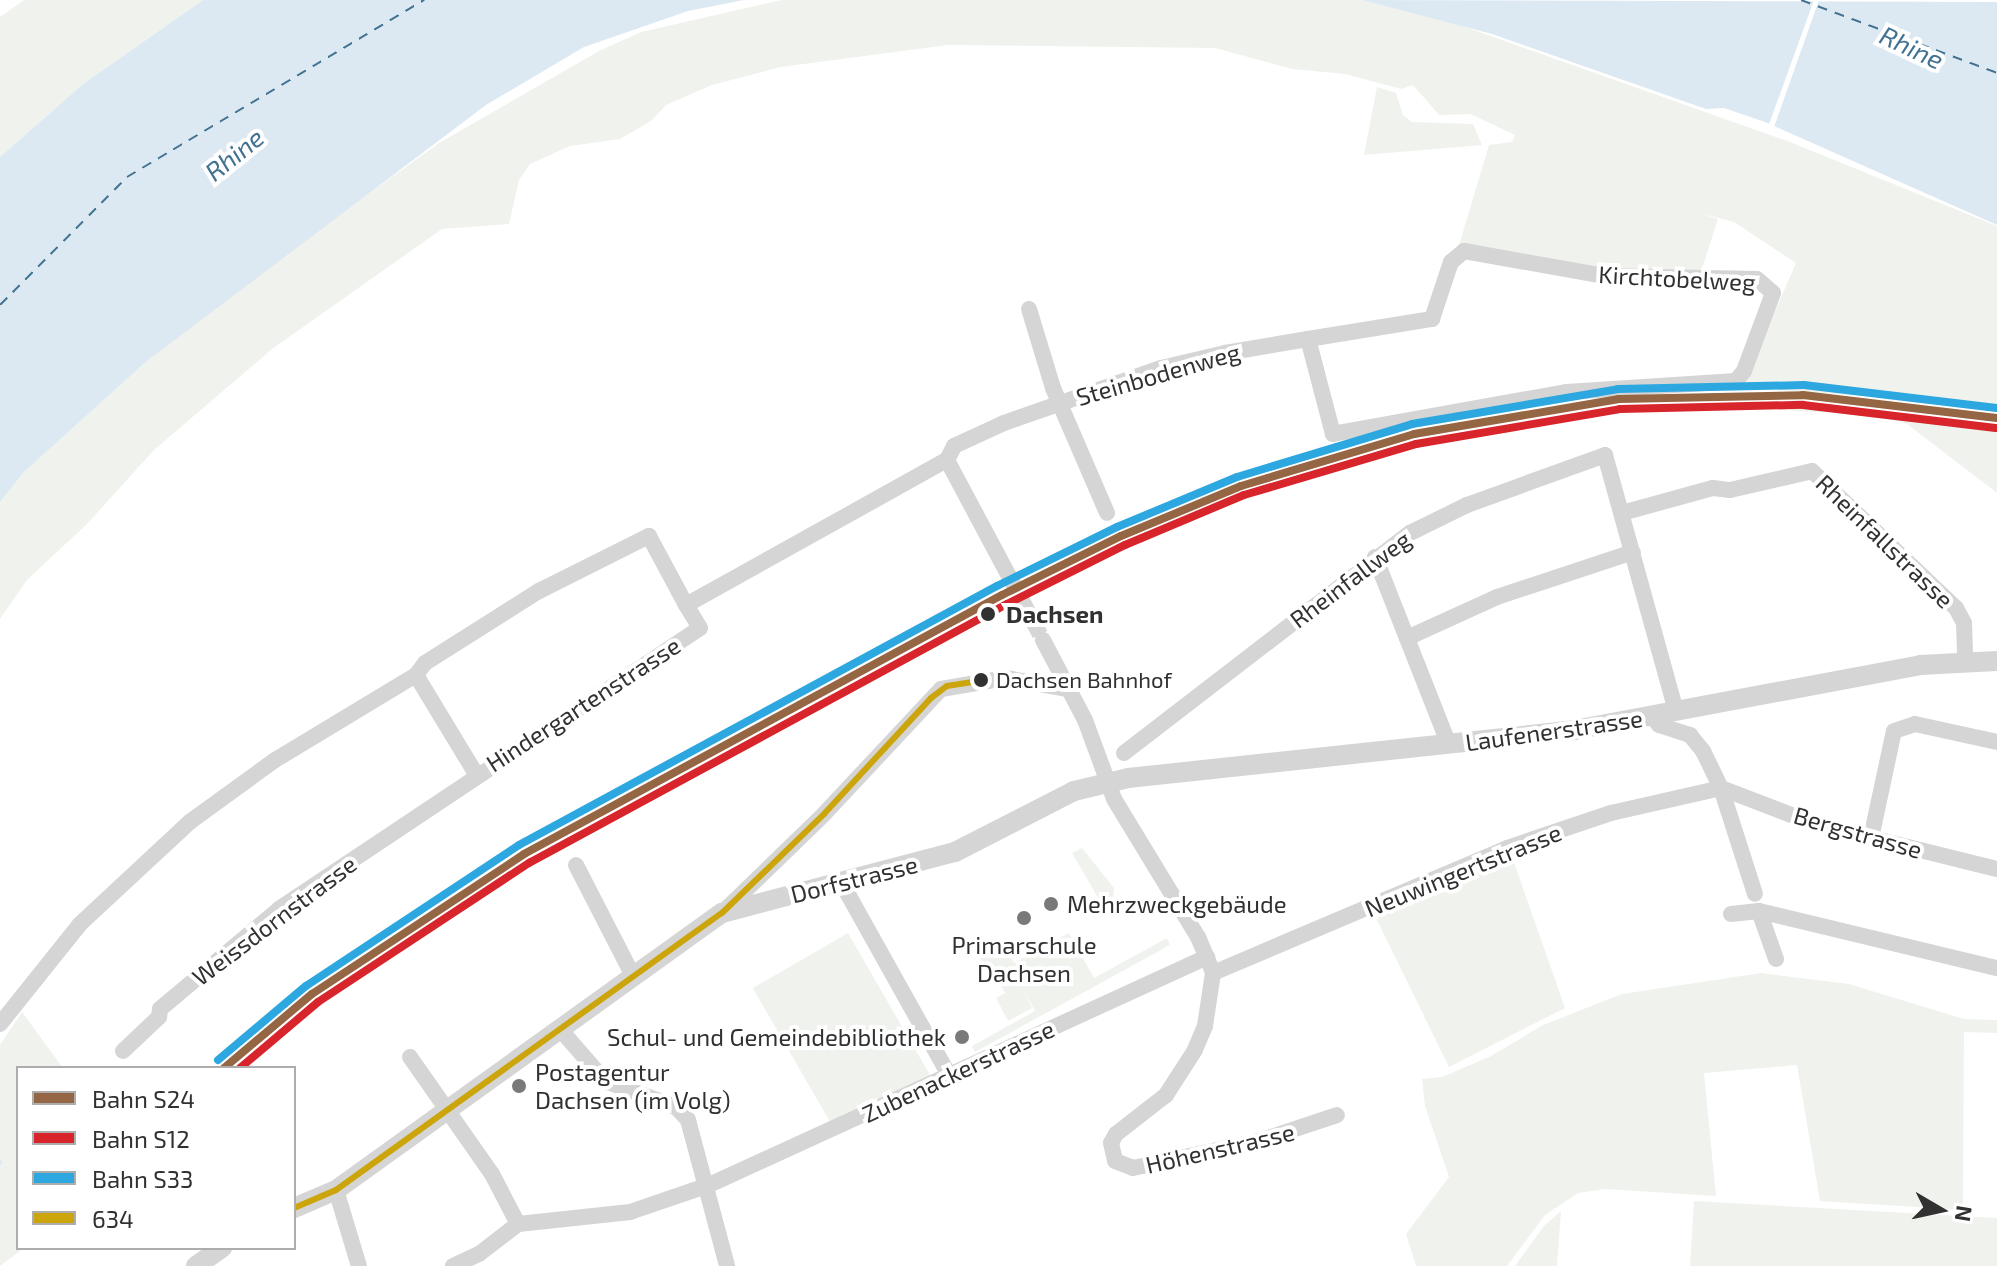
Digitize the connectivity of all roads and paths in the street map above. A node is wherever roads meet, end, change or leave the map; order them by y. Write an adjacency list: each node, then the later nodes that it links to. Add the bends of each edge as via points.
1 (1029, 309): 4 (street)
2 (1432, 319): 3 (street, Steinbodenweg); 3 (street, Kirchtobelweg, via 1457,253 1471,251 1604,276 1757,279 1770,286 1774,300 1736,381 1566,392 1333,434)
3 (1308, 339): 4 (street, Steinbodenweg, via 1187,361)
4 (1060, 402): 5 (street, Steinbodenweg, via 954,446); 6 (street)
5 (947, 460): 10 (street); 11 (street, Hindergartenstrasse)
6 (1107, 513)
7 (1622, 513): 8 (street); 9 (street, Rheinfallweg, via 1605,455 1467,505); 14 (street, Rheinfallstrasse, via 1713,488 1730,490 1812,471 1956,608 1964,623)
8 (1633, 552): 12 (street, via 1497,597); 18 (street)
9 (1375, 557): 12 (street); 22 (street, Rheinfallweg)
10 (1010, 578)
11 (686, 605): 16 (street, via 649,536 539,591 425,663); 24 (street, Hindergartenstrasse, via 700,628)
12 (1407, 638): 21 (street)
13 (1043, 640): 17 (street)
14 (1965, 661): 15 (street, Laufenerstrasse); 18 (street, Laufenerstrasse)
15 (1997, 661)
16 (416, 675): 24 (street, Hindergartenstrasse); 41 (street, via 275,760 191,821 80,924)
17 (1068, 689): 23 (street, Höhenstrasse); 34 (street, via 1006,678 941,689)
18 (1676, 711): 19 (street, Laufenerstrasse)
19 (1652, 716): 21 (street, Laufenerstrasse); 27 (street, via 1659,725 1694,739)
20 (1997, 742): 28 (street, via 1915,724 1894,731)
21 (1449, 745): 25 (street, Laufenerstrasse)
22 (1124, 753): 23 (street, Rheinfallweg); 25 (street)
23 (1101, 760): 26 (street, Höhenstrasse)
24 (476, 774): 43 (street, Weissdornstrasse, via 465,789 279,909 160,1009 159,1017)
25 (1132, 778): 26 (street, Laufenerstrasse)
26 (1107, 781): 31 (street, Dorfstrasse, via 1074,791 955,852); 36 (street, Höhenstrasse)
27 (1721, 788): 28 (street, Bergstrasse, via 1815,824); 32 (street); 39 (street, Neuwingertstrasse, via 1611,813 1507,848)
28 (1871, 838): 30 (street, Bergstrasse)
29 (576, 865): 40 (street)
30 (1997, 869)
31 (840, 880): 34 (street, Dorfstrasse); 45 (street)
32 (1755, 894)
33 (1759, 911): 35 (street); 37 (street); 38 (street)
34 (722, 913): 40 (street, Dorfstrasse)
35 (1731, 914)
36 (1207, 957): 39 (street, Höhenstrasse); 45 (street, Zubenackerstrasse)
37 (1776, 959)
38 (1997, 968)
39 (1213, 973): 47 (street, Höhenstrasse, via 1205,1026 1195,1050 1166,1095 1116,1134 1111,1143 1115,1161 1133,1168 1271,1138)
40 (633, 976): 42 (street, Dorfstrasse)
41 (0, 1024)
42 (559, 1028): 46 (street, Dorfstrasse); 48 (street, via 605,1081 682,1113 696,1134)
43 (123, 1051)
44 (410, 1057): 46 (street)
45 (949, 1075): 48 (street, Zubenackerstrasse)
46 (444, 1110): 49 (street, Dorfstrasse); 51 (street, via 492,1174)
47 (1337, 1115)
48 (709, 1185): 51 (street, Zubenackerstrasse, via 630,1212); 56 (street)
49 (336, 1190): 50 (street, Dorfstrasse); 54 (street)
50 (296, 1207)
51 (518, 1224): 55 (street, via 479,1254)
52 (219, 1250): 53 (street)
53 (196, 1266)
54 (359, 1266)
55 (453, 1266)
56 (727, 1266)

